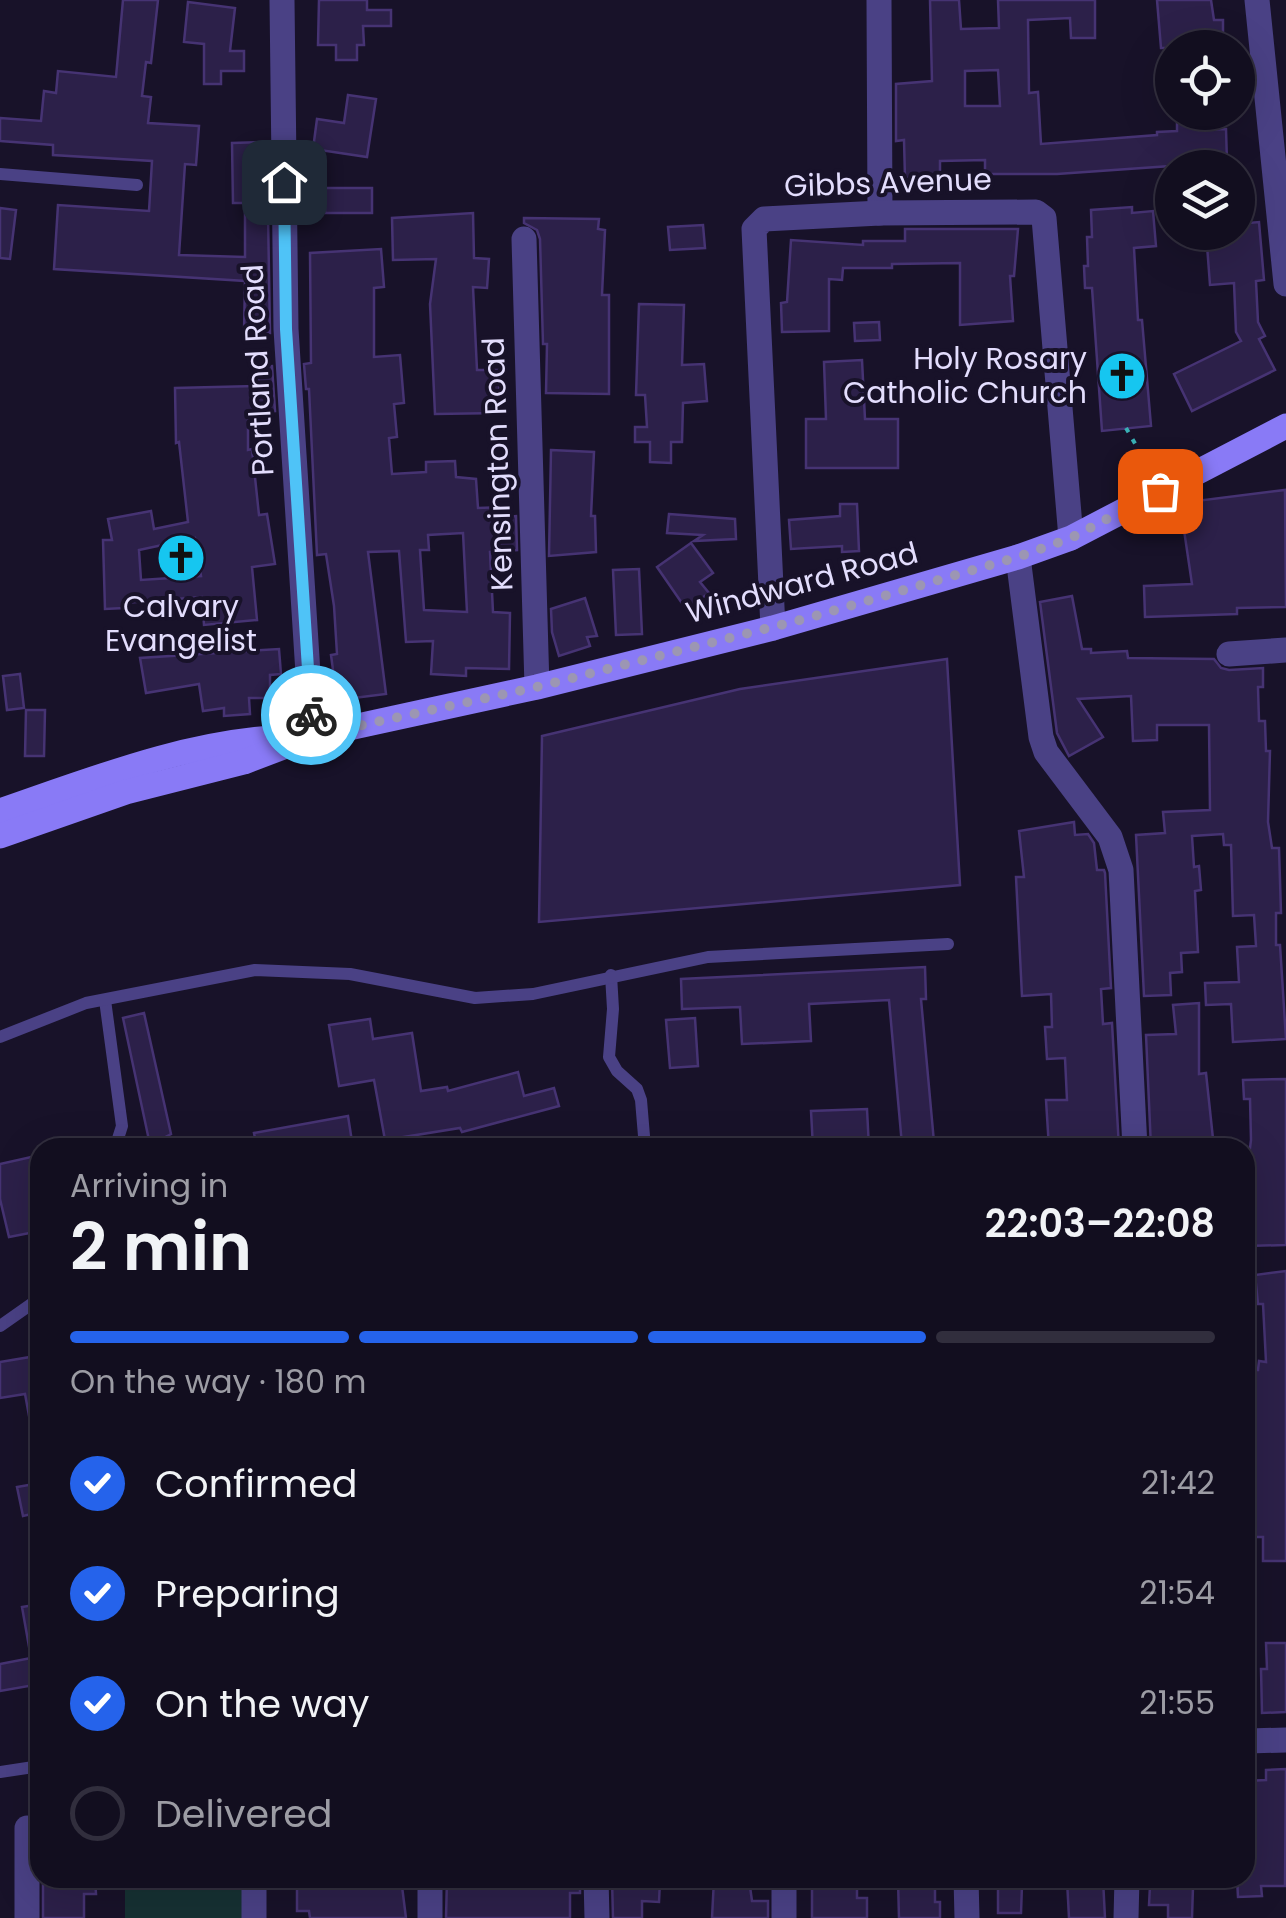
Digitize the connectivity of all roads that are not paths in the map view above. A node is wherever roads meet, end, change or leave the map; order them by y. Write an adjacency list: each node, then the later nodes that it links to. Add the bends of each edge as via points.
1 (282, 0): 16 (street, Portland Road, via 286,329)
2 (879, 0): 6 (street)
3 (1257, 0): 8 (street)
4 (0, 174): 5 (lane)
5 (137, 185)
6 (880, 214): 10 (street, Gibbs Avenue, via 1036,212 1044,218); 12 (street, Gibbs Avenue, via 764,220 754,229)
7 (524, 239): 15 (street, Kensington Road)
8 (1286, 284)
9 (1286, 426): 10 (main road, Windward Road)
10 (1071, 538): 11 (main road, Windward Road)
11 (1018, 557): 12 (main road, Windward Road); 25 (street, via 1041,737 1110,837 1121,870)
12 (772, 628): 15 (main road, Windward Road)
13 (1286, 650): 14 (street)
14 (1229, 654)
15 (537, 687): 16 (main road, Windward Road)
16 (312, 736): 17 (main road, Windward Road, via 240,739); 18 (main road, Windward Road)
17 (0, 810)
18 (0, 836)
19 (948, 944): 20 (lane, via 708,957)
20 (611, 975): 21 (lane, via 533,994 475,998 350,974 255,970); 24 (lane, via 609,1058 642,1100)
21 (105, 1000): 22 (lane); 23 (lane)
22 (0, 1036)
23 (118, 1138)
24 (644, 1138)
25 (1134, 1138)
26 (30, 1305): 27 (lane)
27 (0, 1326)
28 (1255, 1740): 29 (street)
29 (1286, 1740)
30 (30, 1768): 31 (lane)
31 (0, 1772)
32 (26, 1828): 39 (street)
33 (254, 1888): 40 (street)
34 (430, 1888): 41 (street)
35 (596, 1888): 42 (street)
36 (784, 1888): 43 (street)
37 (966, 1888): 44 (street)
38 (1127, 1888): 45 (street)
39 (27, 1918)
40 (254, 1918)
41 (430, 1918)
42 (597, 1918)
43 (784, 1918)
44 (967, 1918)
45 (1126, 1918)

